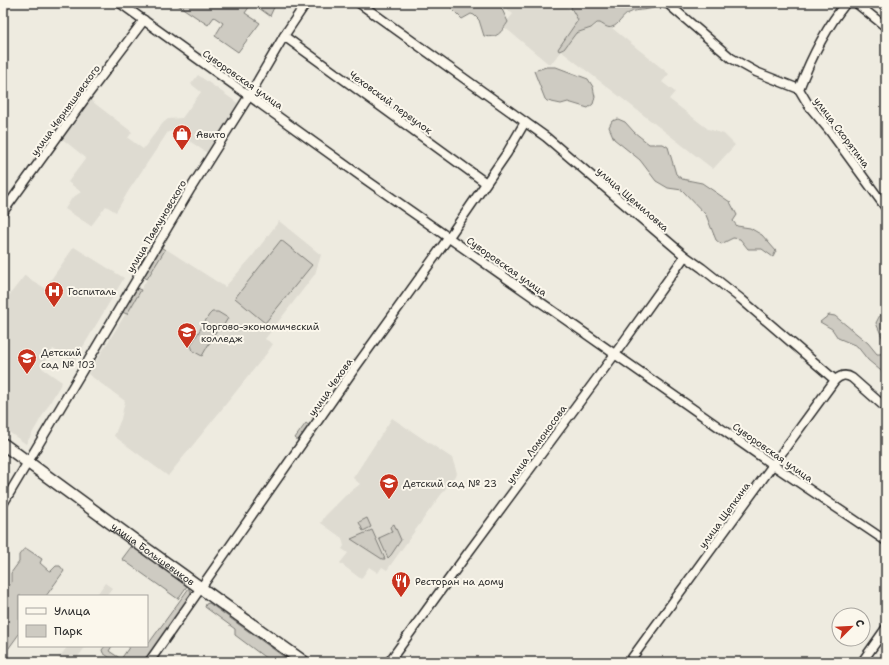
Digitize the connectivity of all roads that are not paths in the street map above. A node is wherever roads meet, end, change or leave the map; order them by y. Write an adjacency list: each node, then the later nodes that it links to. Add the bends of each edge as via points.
1 (120, 3): 8 (street, Суворовская улица)
2 (306, 3): 10 (street, улица Павлуновского)
3 (359, 3): 13 (street, улица Щемиловка)
4 (667, 3): 11 (street, via 732,58 756,72)
5 (846, 3): 11 (street, via 818,46)
6 (856, 3): 7 (street)
7 (867, 6): 9 (street)
8 (144, 20): 12 (street, Суворовская улица); 16 (street, улица Чернышевского)
9 (886, 27)
10 (284, 36): 12 (street, улица Павлуновского); 14 (street, Чеховский переулок)
11 (799, 89): 15 (street, улица Скорятина)
12 (249, 96): 17 (street, Суворовская улица); 23 (street, улица Павлуновского, via 191,188)
13 (525, 122): 14 (street, улица Чехова); 18 (street, улица Щемиловка)
14 (486, 183): 17 (street, улица Чехова)
15 (886, 208)
16 (3, 212)
17 (449, 237): 19 (street, Суворовская улица); 27 (street, улица Чехова)
18 (685, 256): 19 (street, улица Ломоносова); 20 (street, улица Щемиловка, via 741,299)
19 (615, 354): 24 (street, Суворовская улица); 31 (street, улица Ломоносова)
20 (835, 380): 21 (street, via 842,375 852,378); 24 (street, улица Щепкина)
21 (886, 408)
22 (3, 444): 23 (main road, улица Большевиков)
23 (28, 462): 25 (street, улица Павлуновского); 27 (main road, улица Большевиков)
24 (773, 465): 26 (street, Суворовская улица); 32 (street, улица Щепкина)
25 (3, 504)
26 (886, 542)
27 (200, 588): 29 (street, улица Чехова); 30 (main road, улица Большевиков)
28 (886, 628): 33 (street)
29 (149, 662)
30 (304, 662)
31 (388, 662)
32 (629, 662)
33 (862, 662)

